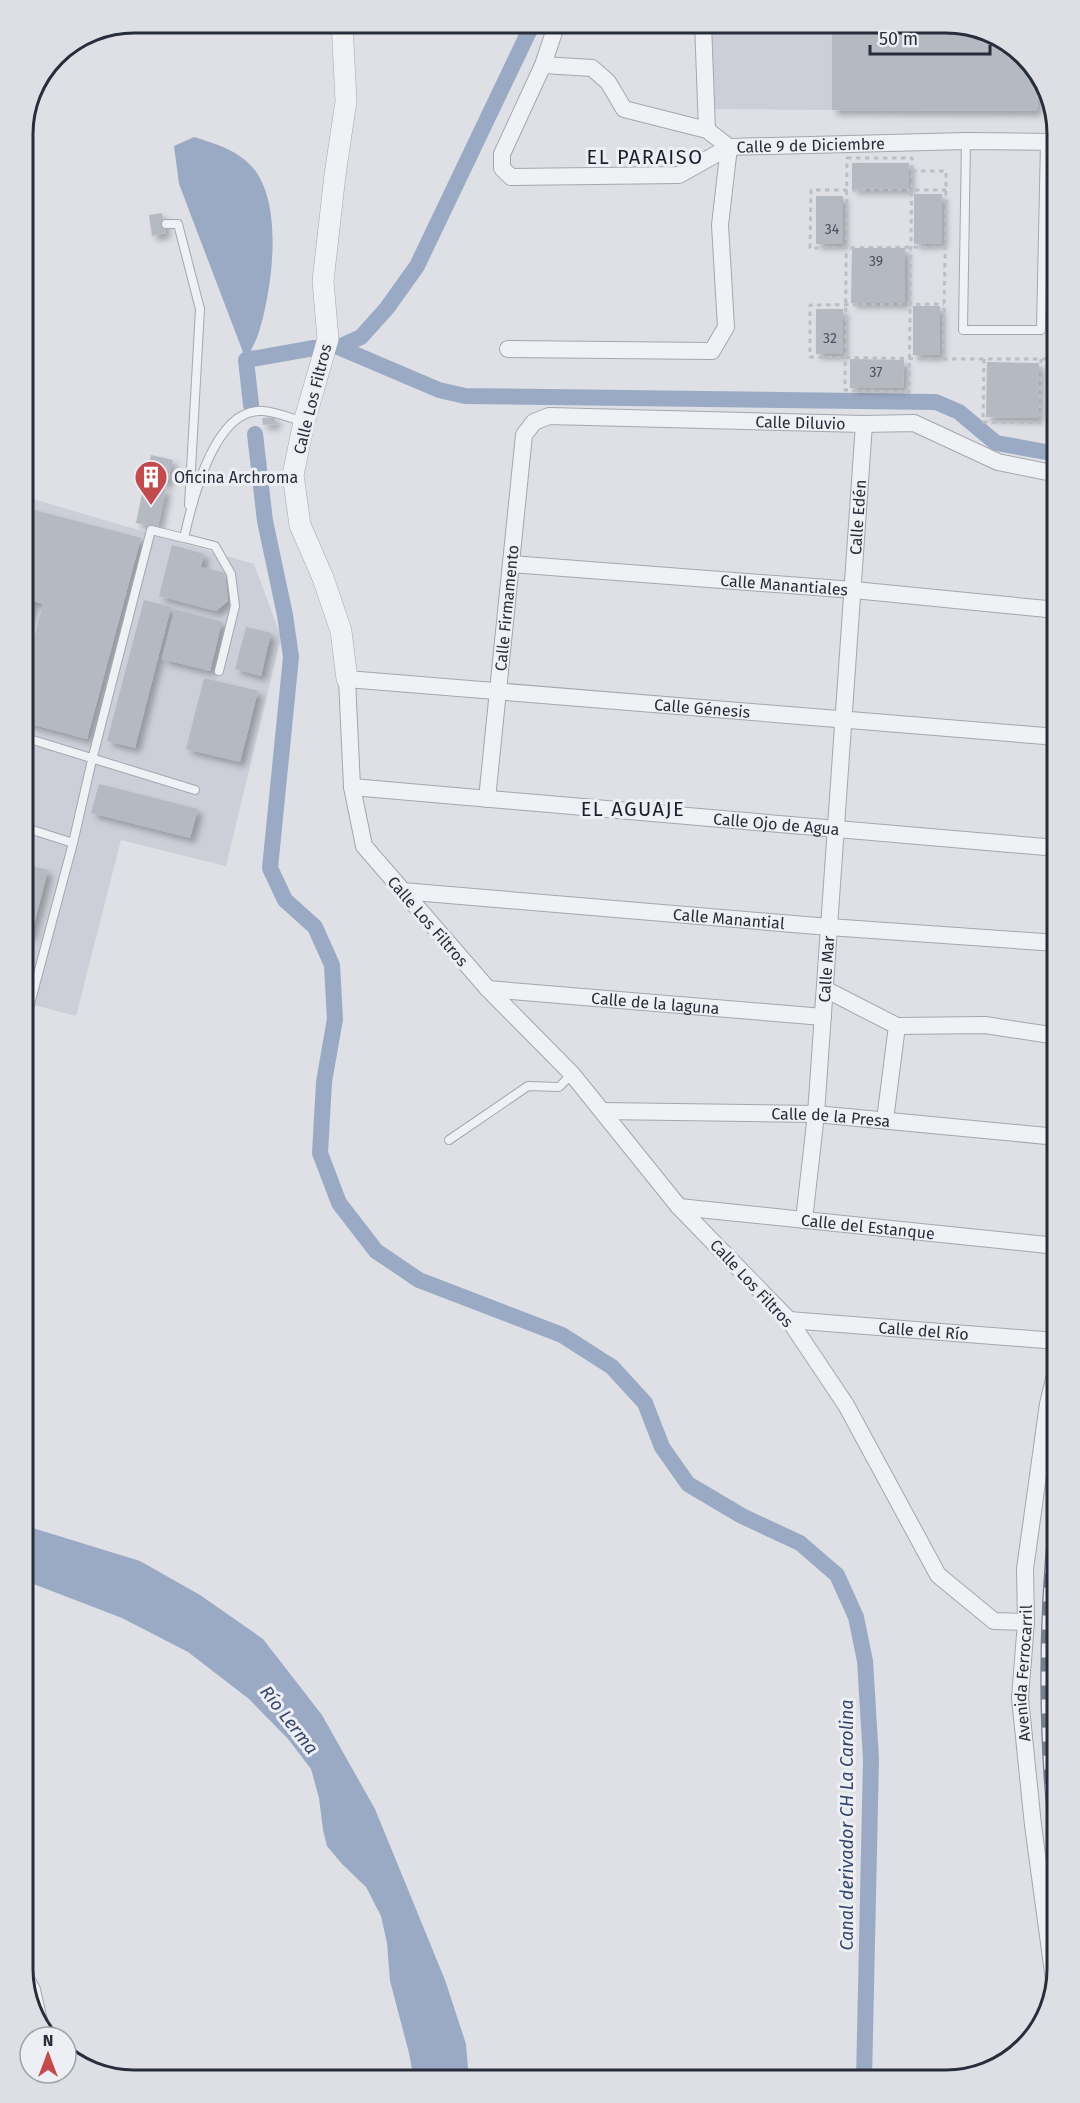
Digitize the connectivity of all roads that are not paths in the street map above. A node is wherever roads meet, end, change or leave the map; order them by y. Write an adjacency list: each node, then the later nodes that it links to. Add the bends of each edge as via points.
1 (343, 33): 12 (street, Calle Los Filtros, via 346,101 323,281 328,339)
2 (554, 33): 4 (street)
3 (703, 33): 5 (street)
4 (543, 65): 5 (street, via 592,68 608,82 624,109); 8 (street, Calle 9 de Diciembre, via 502,154 502,168 512,177 679,176)
5 (707, 130): 8 (street)
6 (966, 141): 7 (street, Calle 9 de Diciembre); 8 (street, Calle 9 de Diciembre); 10 (lane, via 963,330 1041,330)
7 (1047, 142)
8 (729, 147): 11 (street, via 720,225 726,327 712,351)
9 (166, 224): 16 (lane, via 178,224 200,309)
10 (1047, 227)
11 (508, 349)
12 (304, 422): 16 (lane, via 262,411 243,416 229,426 203,468); 22 (street, Calle Los Filtros, via 293,475 300,525 341,631)
13 (534, 422): 14 (street, Calle Diluvio, via 549,416); 18 (street, Calle Firmamento, via 524,435)
14 (864, 424): 15 (street, Calle Diluvio, via 914,423 998,462); 19 (street, Calle Edén)
15 (1047, 472)
16 (188, 524): 17 (lane)
17 (184, 538): 21 (lane, via 215,546 231,574 235,606); 27 (lane, via 151,530)
18 (511, 564): 19 (street, Calle Manantiales); 23 (street, Calle Firmamento)
19 (854, 590): 20 (street, Calle Manantiales); 24 (street, Calle Edén)
20 (1047, 609)
21 (219, 671)
22 (347, 679): 23 (street, Calle Génesis); 28 (street, Calle Los Filtros)
23 (499, 691): 24 (street, Calle Génesis); 30 (street, Calle Firmamento)
24 (844, 718): 25 (street, Calle Génesis); 31 (street, Calle Mar)
25 (1047, 736)
26 (33, 740): 27 (lane)
27 (92, 760): 29 (lane); 33 (lane)
28 (352, 787): 30 (street, Calle Ojo de Agua); 35 (street, Calle Los Filtros, via 364,846)
29 (195, 790)
30 (487, 799): 31 (street, Calle Ojo de Agua)
31 (836, 828): 34 (street, Calle Ojo de Agua); 36 (street, Calle Mar)
32 (33, 830): 33 (lane)
33 (73, 843): 40 (lane)
34 (1047, 847)
35 (402, 891): 36 (street, Calle Manantial); 39 (street, Calle Los Filtros)
36 (829, 927): 37 (street, Calle Manantial); 38 (street, Calle Mar)
37 (1047, 942)
38 (825, 989): 41 (street, Calle Mar); 42 (street)
39 (488, 990): 41 (street, Calle de la laguna); 44 (street, Calle Los Filtros)
40 (33, 993)
41 (823, 1017): 46 (street, Calle Mar)
42 (897, 1026): 43 (street, via 985,1025); 47 (street)
43 (1047, 1034)
44 (572, 1074): 45 (street, Calle Los Filtros); 49 (lane, via 559,1087 528,1086)
45 (603, 1111): 46 (street, Calle de la Presa); 50 (street, Calle Los Filtros)
46 (816, 1114): 47 (street, Calle de la Presa); 51 (street, Calle Mar)
47 (885, 1120): 48 (street, Calle de la Presa)
48 (1047, 1136)
49 (449, 1140)
50 (679, 1207): 51 (street, Calle del Estanque); 53 (street, Calle Los Filtros)
51 (804, 1220): 52 (street, Calle del Estanque)
52 (1047, 1245)
53 (789, 1320): 54 (street, Calle del Río); 56 (street, Calle Los Filtros, via 846,1405 938,1575 993,1621)
54 (1047, 1340)
55 (1047, 1411): 56 (street, Avenida Ferrocarril, via 1024,1569)
56 (1026, 1622): 57 (street, Avenida Ferrocarril, via 1020,1698)
57 (1047, 1928)

